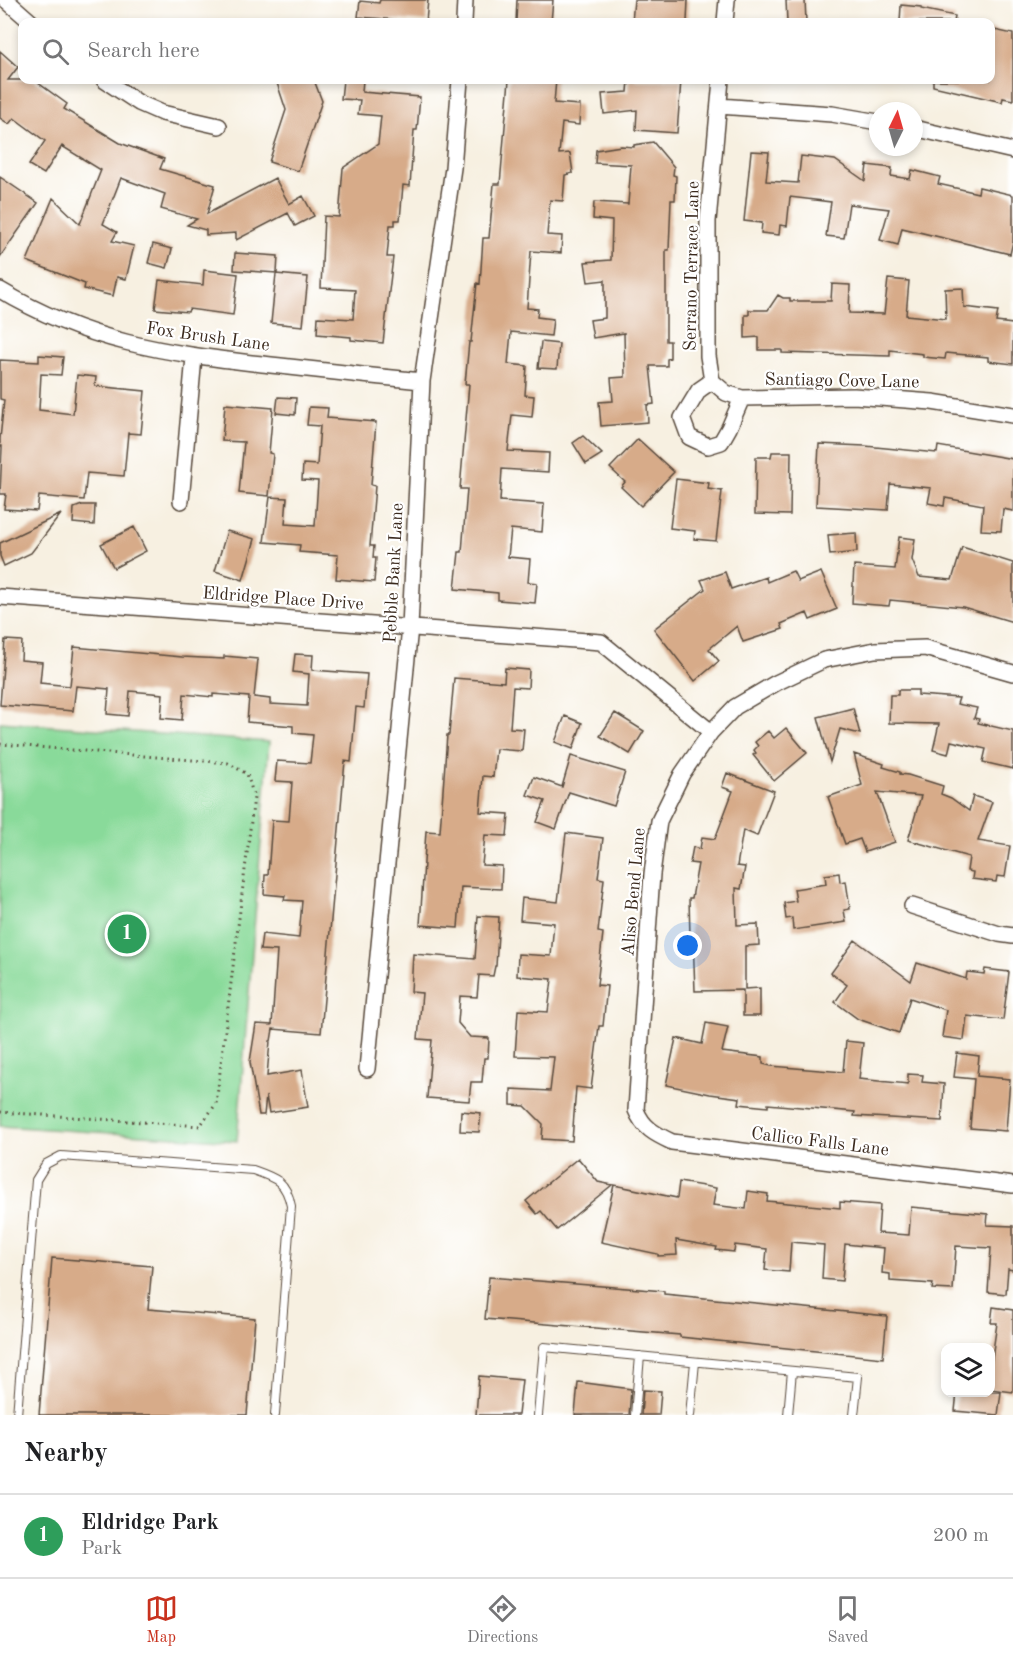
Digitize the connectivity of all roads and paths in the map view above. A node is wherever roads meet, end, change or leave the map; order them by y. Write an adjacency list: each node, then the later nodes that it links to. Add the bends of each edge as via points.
1 (6, 0): 4 (street)
2 (465, 0): 5 (street)
3 (727, 0): 6 (street)
4 (26, 18)
5 (464, 18)
6 (725, 18)
7 (110, 84): 12 (street, via 162,113)
8 (460, 84): 17 (street, Pebble Bank Lane, via 453,168)
9 (721, 84): 10 (street, Serrano Terrace Lane)
10 (718, 106): 11 (street); 18 (street, Serrano Terrace Lane, via 708,221 708,356)
11 (869, 120)
12 (219, 126)
13 (923, 130): 14 (street)
14 (1013, 151)
15 (0, 290): 16 (street, Fox Brush Lane, via 103,337)
16 (194, 357): 17 (street, Fox Brush Lane); 21 (street)
17 (422, 381): 23 (street, Pebble Bank Lane)
18 (712, 381): 19 (street, Santiago Cove Lane, via 726,393); 19 (street, Santiago Cove Lane, via 699,390 682,418 689,437 708,446 721,442)
19 (742, 398): 20 (street, Santiago Cove Lane, via 854,396 932,402)
20 (1013, 415)
21 (181, 501)
22 (0, 597): 23 (street, Eldridge Place Drive)
23 (410, 627): 25 (street, Eldridge Place Drive, via 601,642); 29 (street, Pebble Bank Lane)
24 (1013, 672): 25 (street, Aliso Bend Lane, via 925,648 875,650 824,660 735,707)
25 (711, 732): 30 (street, Aliso Bend Lane, via 682,774 659,820)
26 (0, 744): 31 (path, via 228,763 247,774 254,797 216,1104 200,1126)
27 (912, 906): 28 (street)
28 (1013, 936)
29 (367, 1069)
30 (636, 1110): 32 (street, Callico Falls Lane, via 648,1131 672,1142)
31 (0, 1112)
32 (1013, 1185)
33 (639, 1356): 34 (lane); 38 (lane, via 544,1347); 39 (lane)
34 (695, 1362): 35 (lane); 40 (lane)
35 (792, 1371): 41 (lane); 42 (lane, via 858,1377)
36 (17, 1415): 37 (lane, via 36,1180 46,1164 61,1156 253,1170 276,1178 288,1192 291,1206)
37 (275, 1415)
38 (538, 1415)
39 (635, 1415)
40 (690, 1415)
41 (788, 1415)
42 (854, 1415)

